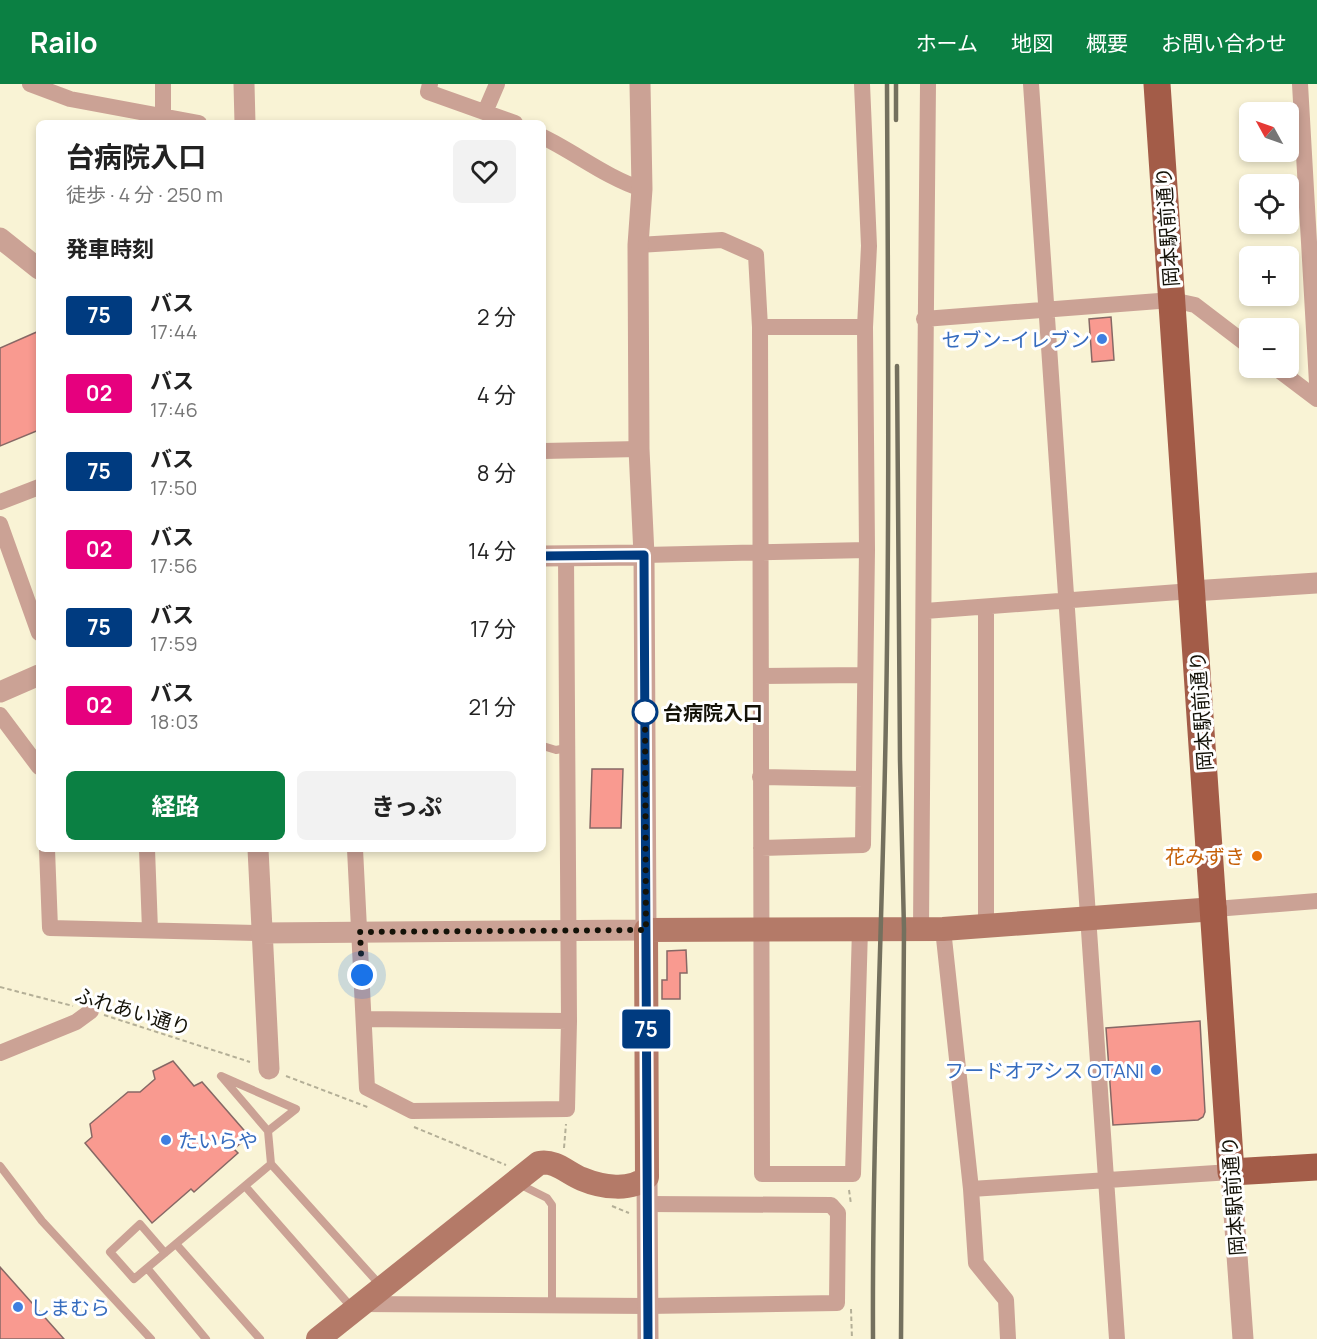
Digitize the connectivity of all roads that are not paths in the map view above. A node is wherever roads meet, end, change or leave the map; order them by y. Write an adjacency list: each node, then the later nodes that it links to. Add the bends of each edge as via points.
1 (30, 84): 13 (street, via 70,99)
2 (163, 84): 13 (street)
3 (244, 84): 15 (street)
4 (430, 84): 12 (street, via 428,92)
5 (497, 84): 12 (street)
6 (640, 84): 19 (street)
7 (862, 84): 28 (street, via 869,246)
8 (928, 84): 26 (street)
9 (1031, 84): 25 (street)
10 (1157, 84): 24 (main road, 岡本駅前通り)
11 (1300, 84): 17 (street)
12 (485, 112): 16 (street)
13 (163, 117): 14 (street)
14 (181, 120)
15 (245, 120)
16 (507, 120)
17 (1310, 131): 23 (street)
18 (546, 138): 19 (street, via 625,184)
19 (642, 189): 21 (street)
20 (0, 238): 22 (street)
21 (638, 245): 27 (street, via 722,240 756,255); 33 (street)
22 (36, 267)
23 (1313, 271): 31 (street)
24 (1172, 300): 25 (street); 29 (street, via 1195,305); 44 (main road, 岡本駅前通り)
25 (1047, 310): 26 (street); 45 (street)
26 (924, 320): 47 (street)
27 (760, 327): 28 (street); 39 (street)
28 (866, 327): 38 (street)
29 (1239, 339)
30 (1289, 378): 32 (street)
31 (1317, 383)
32 (1317, 399)
33 (639, 450): 34 (street); 40 (street)
34 (546, 451)
35 (36, 488): 36 (street)
36 (0, 502)
37 (0, 524): 48 (street)
38 (867, 550): 39 (street); 49 (street)
39 (759, 551): 40 (street); 51 (street)
40 (644, 555): 42 (street); 71 (street)
41 (546, 556): 42 (street)
42 (567, 556): 55 (street)
43 (1317, 583): 44 (street)
44 (1192, 591): 45 (street); 65 (main road, 岡本駅前通り)
45 (1067, 602): 46 (street); 66 (street)
46 (986, 607): 47 (street); 67 (street)
47 (925, 611): 69 (street)
48 (36, 625)
49 (865, 675): 51 (street); 58 (street)
50 (36, 676): 52 (street)
51 (760, 676): 57 (street)
52 (0, 692)
53 (0, 715): 56 (street)
54 (546, 747): 55 (lane)
55 (566, 748): 74 (street)
56 (36, 762)
57 (760, 777): 58 (street); 59 (street)
58 (863, 779): 59 (street, via 863,845)
59 (761, 848): 72 (street)
60 (47, 852): 70 (street, via 50,928)
61 (147, 852): 70 (street)
62 (258, 852): 75 (street)
63 (356, 852): 73 (street)
64 (1317, 901): 65 (street)
65 (1215, 909): 66 (main road); 85 (main road, 岡本駅前通り)
66 (1088, 918): 67 (main road); 88 (street)
67 (986, 926): 69 (main road)
68 (860, 929): 69 (main road); 72 (main road); 72 (street, via 853,1174 762,1173)
69 (932, 929): 90 (street)
70 (150, 930): 75 (street)
71 (646, 930): 72 (main road); 74 (street); 86 (main road)
72 (759, 931)
73 (360, 932): 74 (street); 75 (street); 77 (street)
74 (567, 932): 78 (street)
75 (261, 933): 80 (street)
76 (91, 1011): 79 (street, via 76,1022)
77 (364, 1018): 78 (street); 78 (street, via 367,1088 412,1110 567,1109)
78 (569, 1021)
79 (0, 1053)
80 (263, 1067)
81 (268, 1131): 81 (lane, via 248,1108 221,1076 296,1109); 82 (lane)
82 (271, 1164): 89 (lane); 95 (lane)
83 (0, 1166): 99 (lane, via 42,1221)
84 (1317, 1167): 85 (main road)
85 (1231, 1172): 88 (street); 106 (street, 岡本駅前通り)
86 (647, 1177): 87 (main road, via 629,1185 604,1185 581,1179 546,1161); 91 (street)
87 (513, 1181): 95 (main road); 96 (lane, via 547,1198 552,1205)
88 (1108, 1181): 90 (street); 105 (street)
89 (245, 1186): 92 (lane); 98 (lane)
90 (971, 1190): 104 (street, via 976,1263 1006,1300)
91 (648, 1204): 97 (street); 97 (street, via 825,1203 838,1213 837,1303)
92 (176, 1244): 93 (lane); 101 (lane)
93 (165, 1252): 94 (lane); 94 (lane, via 140,1224 110,1252 134,1279)
94 (147, 1268): 100 (lane)
95 (382, 1287): 98 (main road)
96 (552, 1305): 97 (street); 98 (street)
97 (647, 1306): 103 (street)
98 (356, 1307): 102 (main road)
99 (151, 1339)
100 (206, 1339)
101 (260, 1339)
102 (318, 1339)
103 (648, 1339)
104 (1008, 1339)
105 (1117, 1339)
106 (1243, 1339)

